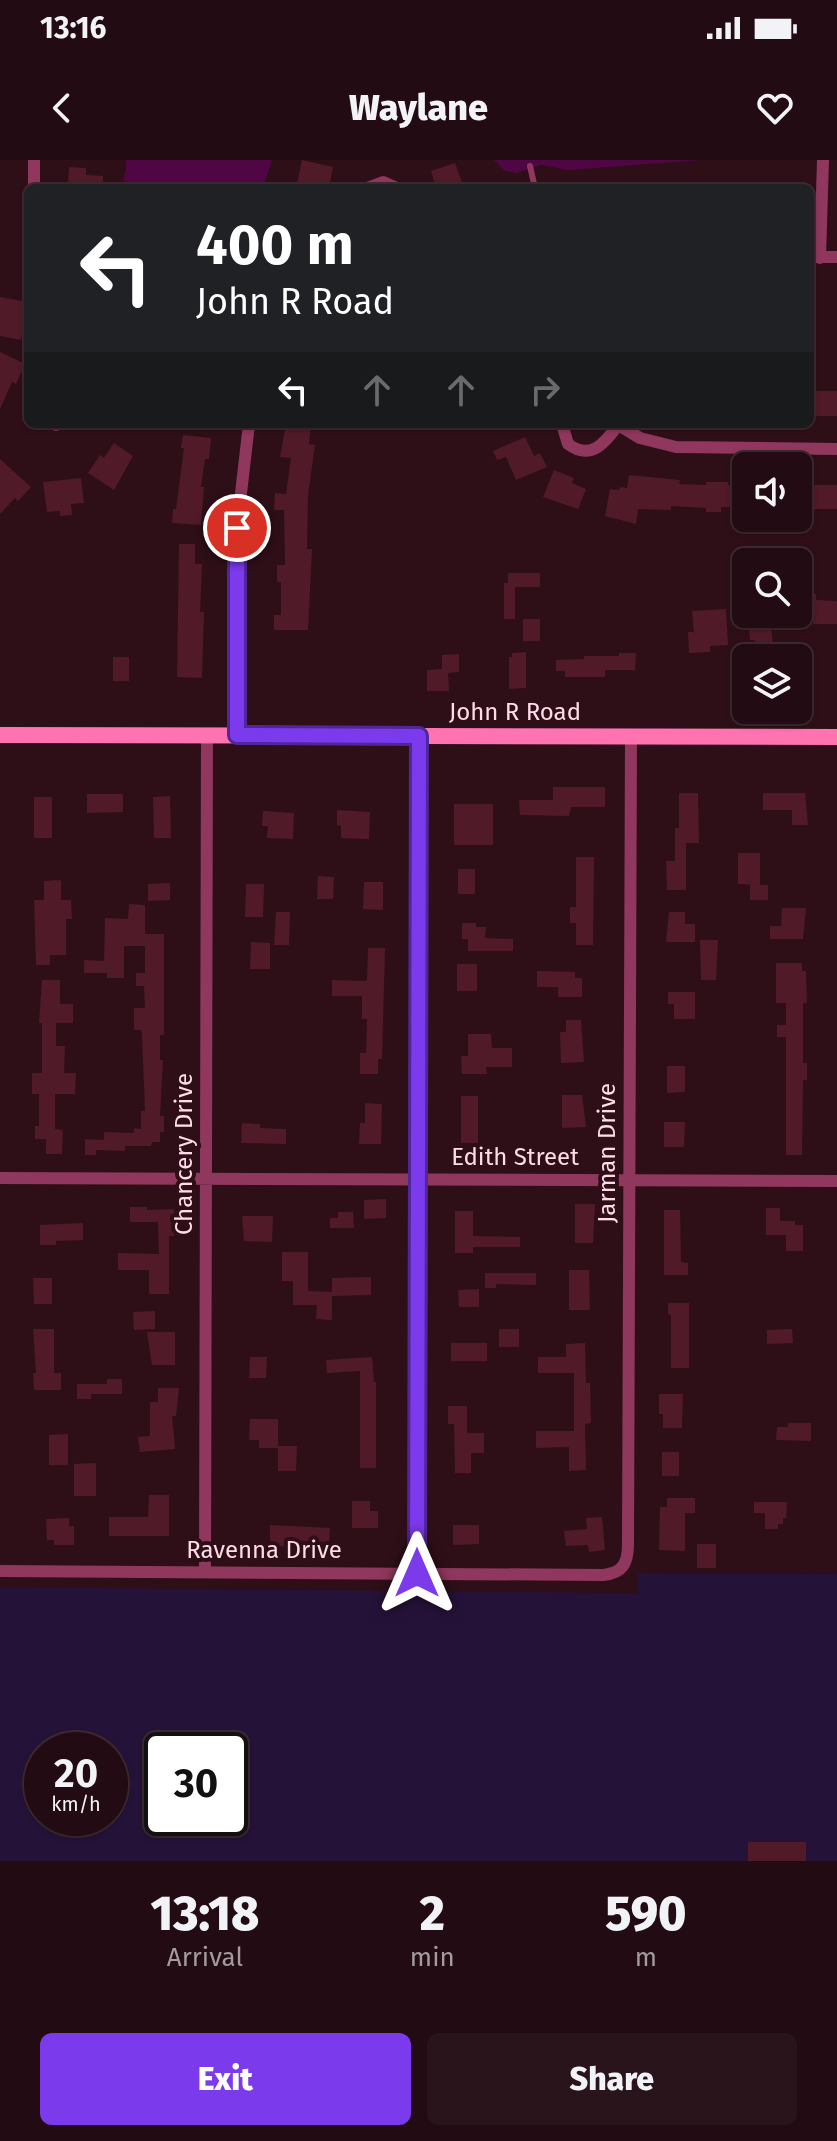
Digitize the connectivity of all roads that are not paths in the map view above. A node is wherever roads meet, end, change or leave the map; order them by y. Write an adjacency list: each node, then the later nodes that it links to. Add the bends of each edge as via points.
1 (34, 160): 4 (street)
2 (823, 160): 7 (street)
3 (530, 166): 5 (lane)
4 (34, 184)
5 (534, 184)
6 (837, 257): 7 (street)
7 (815, 258)
8 (249, 428): 15 (street, via 237,528)
9 (563, 428): 10 (street, via 568,444 587,452 602,445)
10 (614, 428)
11 (624, 428): 12 (street, via 676,447)
12 (837, 449)
13 (0, 735): 14 (main road, John R Road)
14 (207, 735): 15 (main road, John R Road); 19 (street, Chancery Drive)
15 (237, 735): 16 (main road, John R Road)
16 (419, 736): 17 (main road, John R Road); 21 (street)
17 (631, 737): 18 (main road, John R Road); 22 (street, Jarman Drive)
18 (837, 737)
19 (206, 1177): 20 (street, Edith Street); 21 (street, Edith Street); 26 (street, Chancery Drive)
20 (0, 1178)
21 (419, 1179): 22 (street, Edith Street); 27 (street)
22 (629, 1180): 23 (street, Edith Street); 24 (street, Jarman Drive, via 628,1557)
23 (837, 1181)
24 (623, 1568): 27 (street, Ravenna Drive, via 603,1575)
25 (0, 1571): 26 (street, Ravenna Drive)
26 (205, 1572): 27 (street, Ravenna Drive)
27 (417, 1573)

